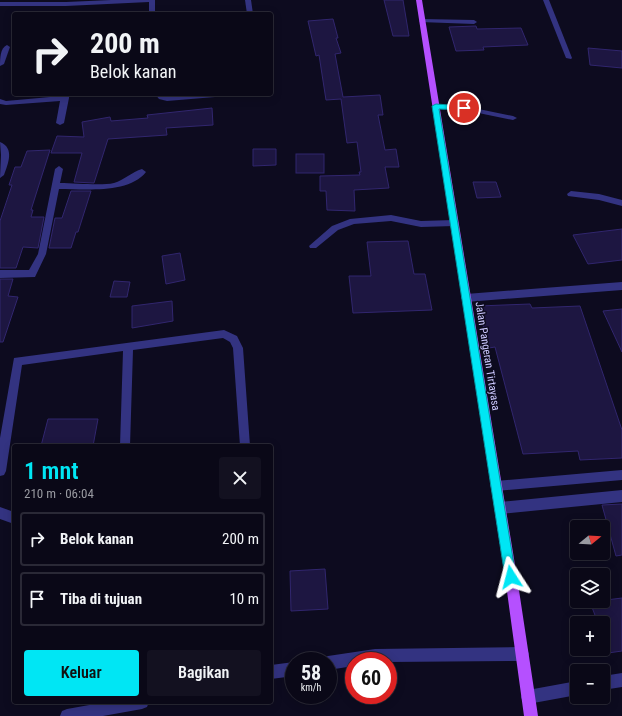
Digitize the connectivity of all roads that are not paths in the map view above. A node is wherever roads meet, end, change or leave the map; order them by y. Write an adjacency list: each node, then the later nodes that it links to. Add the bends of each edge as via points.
1 (152, 0): 5 (street, via 66,6); 6 (street)
2 (248, 0): 7 (street)
3 (419, 0): 8 (main road, Jalan Pangeran Tirtayasa)
4 (546, 0): 11 (street)
5 (0, 4)
6 (152, 12)
7 (250, 12)
8 (422, 21): 9 (street); 17 (main road, Jalan Pangeran Tirtayasa)
9 (474, 22)
10 (7, 47): 12 (street)
11 (569, 58)
12 (0, 64)
13 (65, 96): 16 (street, via 6,103); 19 (street)
14 (161, 96): 15 (street, via 167,99)
15 (203, 96)
16 (0, 101)
17 (436, 106): 18 (street, via 464,108); 27 (main road, Jalan Pangeran Tirtayasa)
18 (513, 118)
19 (60, 123)
20 (0, 145): 23 (street, via 6,156)
21 (60, 170): 24 (street)
22 (142, 172): 24 (street, via 113,186)
23 (0, 175)
24 (57, 186): 29 (street, via 42,254 32,274)
25 (571, 194): 26 (street)
26 (622, 203)
27 (454, 223): 28 (street, via 421,224 391,218 354,221 335,228); 31 (main road, Jalan Pangeran Tirtayasa)
28 (313, 246)
29 (0, 274)
30 (622, 286): 31 (street)
31 (466, 298): 37 (main road, Jalan Pangeran Tirtayasa)
32 (128, 348): 33 (street); 34 (street, via 209,335 224,334 234,339 238,348); 35 (street, via 18,361)
33 (125, 444)
34 (245, 444)
35 (0, 471)
36 (622, 475): 37 (street)
37 (496, 486): 39 (main road, Jalan Pangeran Tirtayasa)
38 (622, 496): 39 (street)
39 (500, 508): 42 (main road, Jalan Pangeran Tirtayasa)
40 (0, 514): 41 (street)
41 (12, 518)
42 (522, 654): 43 (street, via 375,656); 49 (main road, Jalan Pangeran Tirtayasa)
43 (337, 662)
44 (285, 670): 45 (street)
45 (273, 672)
46 (622, 680): 47 (street)
47 (610, 682)
48 (570, 689): 49 (street)
49 (528, 697): 52 (main road, Jalan Pangeran Tirtayasa)
50 (123, 704): 51 (street)
51 (67, 716)
52 (531, 716)

